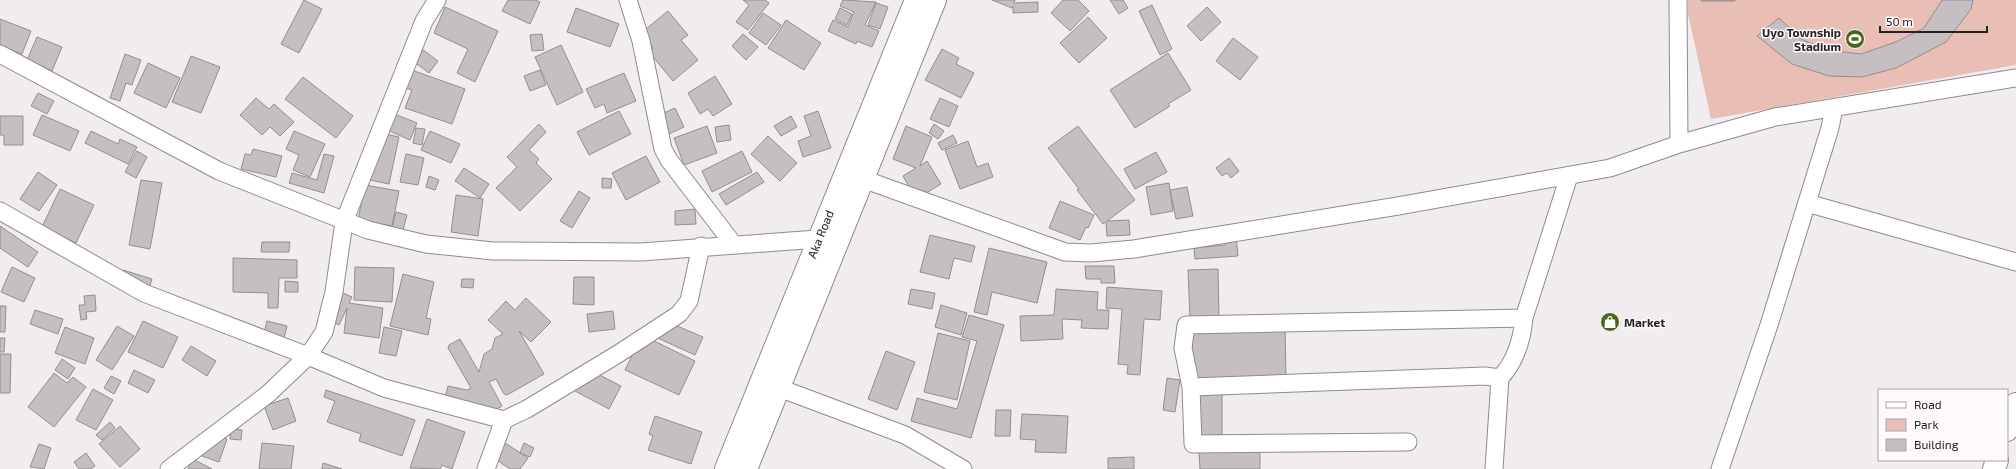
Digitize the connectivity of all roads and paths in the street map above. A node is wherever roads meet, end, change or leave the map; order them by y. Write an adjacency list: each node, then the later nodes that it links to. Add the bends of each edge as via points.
1 (437, 0): 14 (street, via 424,21)
2 (628, 0): 16 (street, via 641,41 663,149)
3 (916, 0): 15 (main road, Aka Road)
4 (935, 0): 11 (main road, Aka Road)
5 (1678, 0): 9 (street)
6 (0, 54): 14 (street, via 219,171)
7 (2016, 78): 8 (street)
8 (1834, 108): 9 (street, via 1775,117); 12 (street)
9 (1679, 144): 10 (street, via 1610,168)
10 (1569, 176): 11 (street, via 1142,248 1091,253 1065,252); 19 (street)
11 (863, 179): 23 (main road, Aka Road)
12 (1807, 202): 18 (street); 34 (street)
13 (0, 210): 20 (street, via 144,293)
14 (344, 222): 17 (street, via 426,244 493,251 641,252); 20 (street, via 334,292 324,332)
15 (818, 239): 16 (street); 30 (main road, Aka Road)
16 (734, 245): 17 (street)
17 (701, 246): 25 (street, via 689,301 679,314 527,409)
18 (2016, 262)
19 (1524, 318): 21 (street, via 1523,335 1508,369); 22 (street, via 1186,325 1183,348)
20 (308, 356): 25 (street, via 384,388); 28 (street, via 268,394)
21 (1500, 378): 22 (street, via 1484,376); 33 (street)
22 (1191, 387): 27 (street, via 1193,444)
23 (778, 388): 31 (main road, Aka Road); 32 (street, via 905,435)
24 (2016, 404): 26 (main road)
25 (504, 420): 29 (street)
26 (2008, 427)
27 (1408, 442)
28 (169, 469)
29 (486, 469)
30 (726, 469)
31 (746, 469)
32 (963, 469)
33 (1494, 469)
34 (1720, 469)

